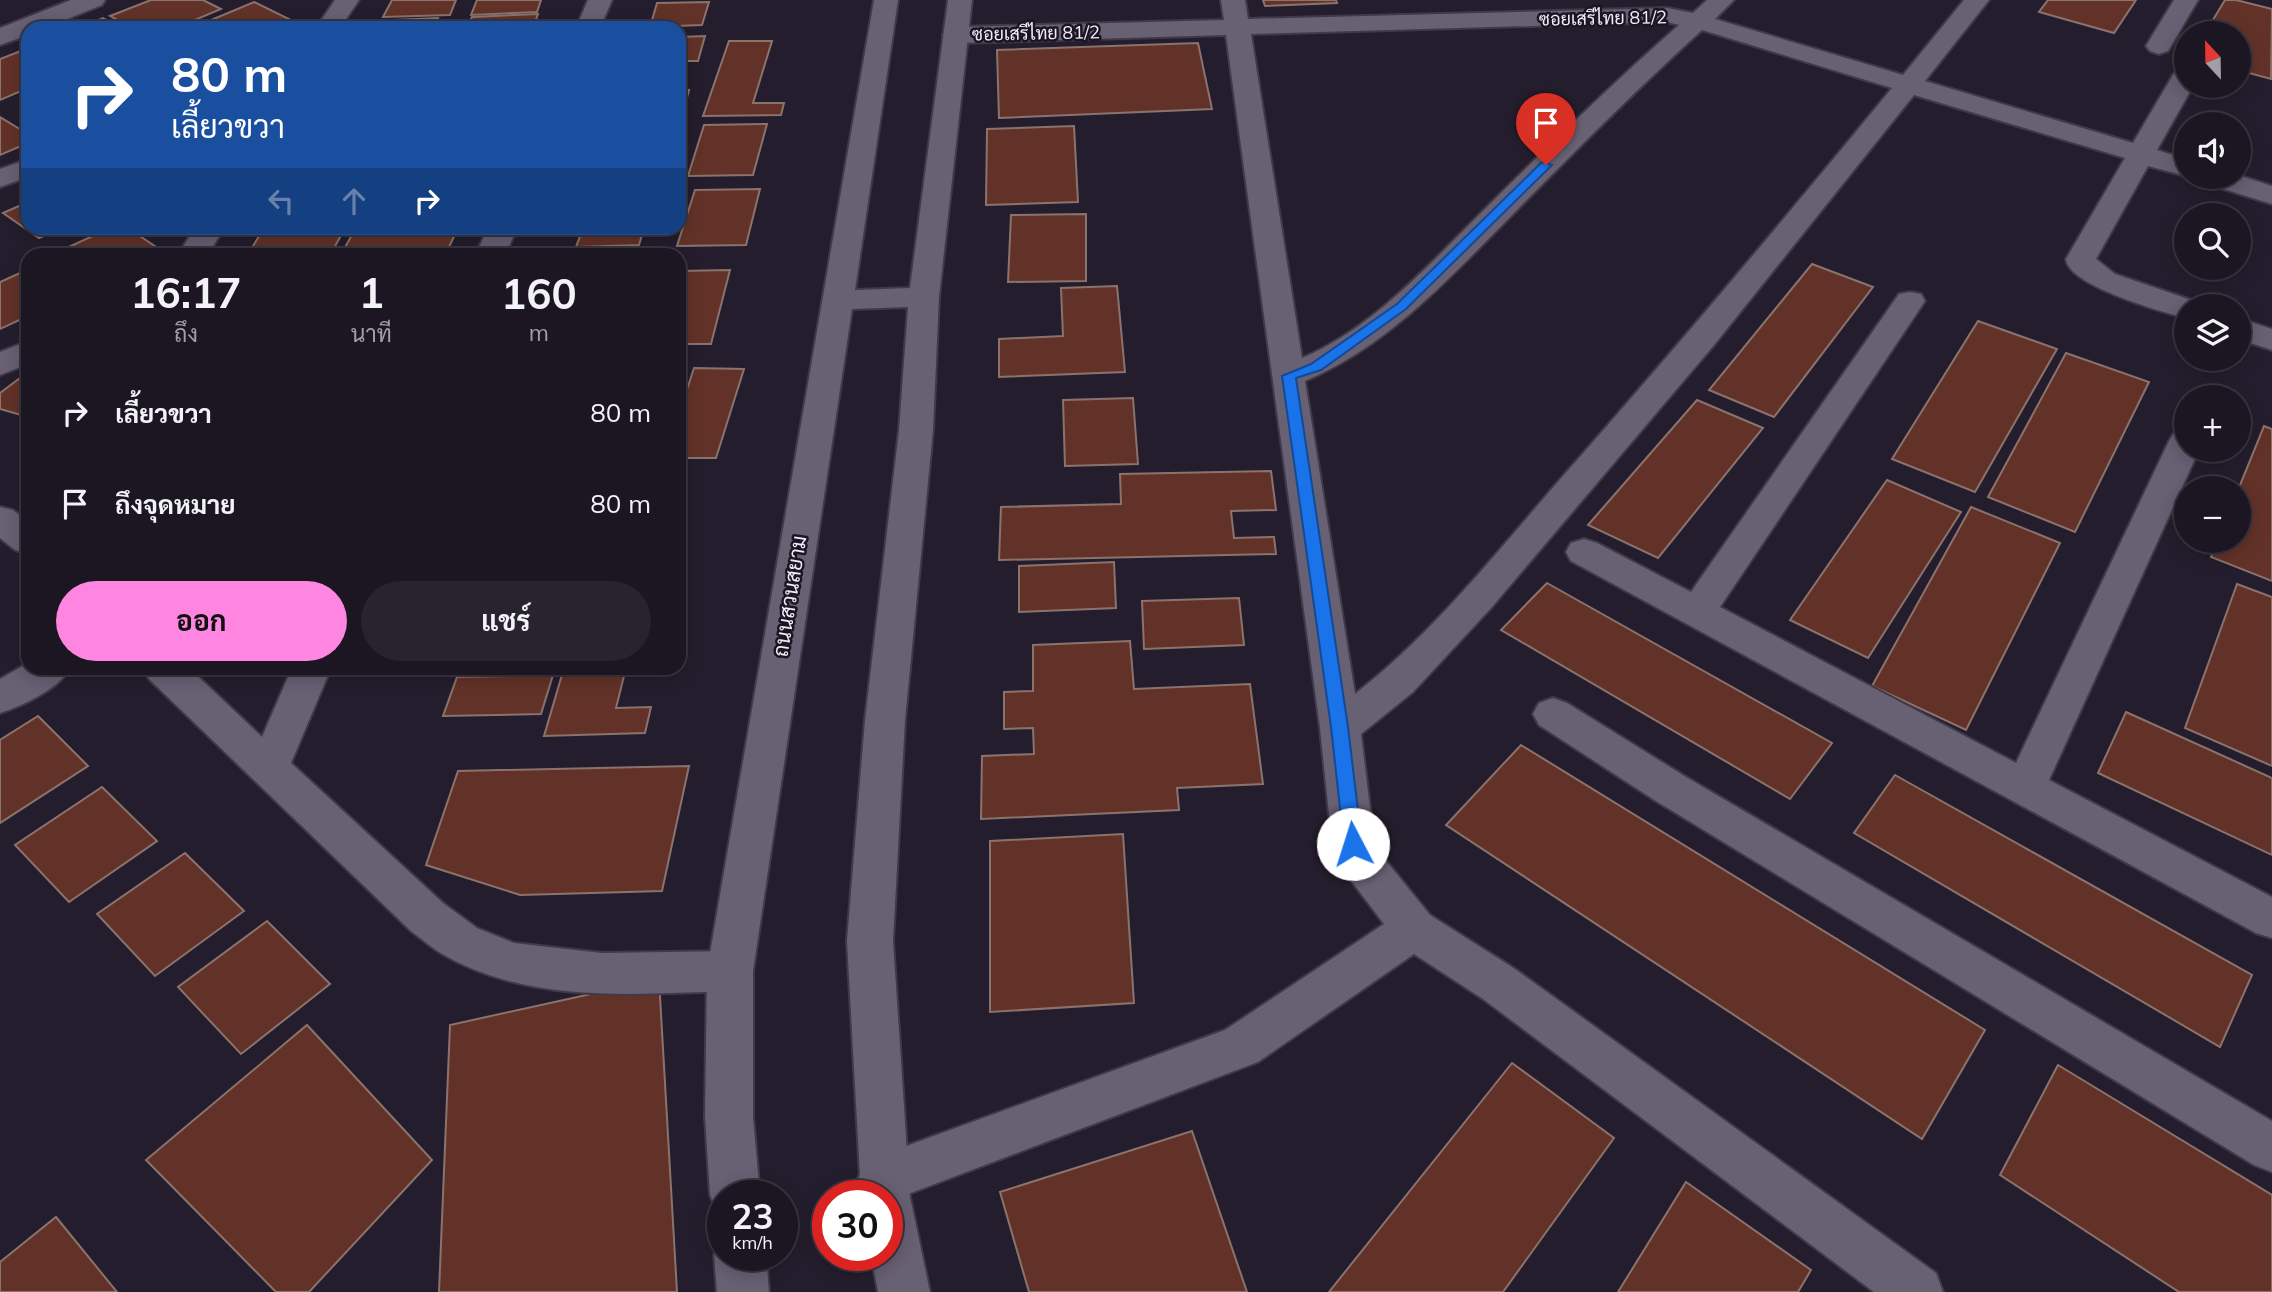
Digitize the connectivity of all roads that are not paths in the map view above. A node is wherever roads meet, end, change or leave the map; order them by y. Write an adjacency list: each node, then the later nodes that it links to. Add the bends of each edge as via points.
1 (93, 0): 12 (street)
2 (347, 0): 13 (street)
3 (600, 0): 14 (street)
4 (886, 0): 29 (street, ถนนสวนสยาม)
5 (960, 0): 17 (street)
6 (1722, 0): 15 (street)
7 (1977, 0): 20 (street)
8 (2186, 0): 19 (street)
9 (1663, 7): 10 (street, ซอยเสรีไทย 81/2); 15 (street, ซอยเสรีไทย 81/2)
10 (1456, 11): 11 (street, ซอยเสรีไทย 81/2)
11 (1235, 14): 17 (street, ซอยเสรีไทย 81/2); 36 (street)
12 (40, 21)
13 (333, 21)
14 (591, 21)
15 (1697, 21): 20 (street, ซอยเสรีไทย 81/2); 36 (street, via 1402,306 1316,367)
16 (21, 29): 18 (street)
17 (956, 34): 28 (street)
18 (0, 37)
19 (2159, 46)
20 (1910, 83): 22 (street, ซอยเสรีไทย 81/2); 47 (street, via 1703,338 1478,598 1399,681)
21 (2174, 95): 22 (street)
22 (2139, 153): 23 (street, ซอยเสรีไทย 81/2); 31 (street, via 2081,264 2104,280)
23 (2174, 164)
24 (21, 170): 25 (street)
25 (0, 179)
26 (2251, 188): 27 (street)
27 (2272, 195)
28 (924, 297): 29 (street); 55 (street, via 916,430 885,720 870,941)
29 (839, 300): 52 (street, ถนนสวนสยาม)
30 (1910, 301): 41 (street)
31 (2174, 305)
32 (2251, 333): 33 (street)
33 (2272, 340)
34 (21, 354): 35 (street)
35 (0, 365)
36 (1289, 376): 47 (street)
37 (2176, 462): 49 (street)
38 (0, 519): 39 (street)
39 (21, 536)
40 (1584, 552): 41 (street)
41 (1697, 612): 49 (street)
42 (39, 675): 45 (street)
43 (170, 675): 48 (street)
44 (309, 675): 48 (street)
45 (0, 698)
46 (1553, 714): 53 (street)
47 (1340, 727): 51 (street, via 1353,844)
48 (269, 768): 52 (street, via 427,917 461,942 512,963 602,974)
49 (2025, 788): 50 (street)
50 (2272, 919)
51 (1414, 929): 56 (street, via 1241,1046); 59 (street, via 1499,984)
52 (730, 971): 54 (street, ถนนสวนสยาม, via 729,1117)
53 (2272, 1149)
54 (734, 1180)
55 (884, 1180)
56 (903, 1185)
57 (741, 1271): 60 (street)
58 (900, 1271): 61 (street)
59 (1906, 1289)
60 (743, 1292)
61 (904, 1292)

